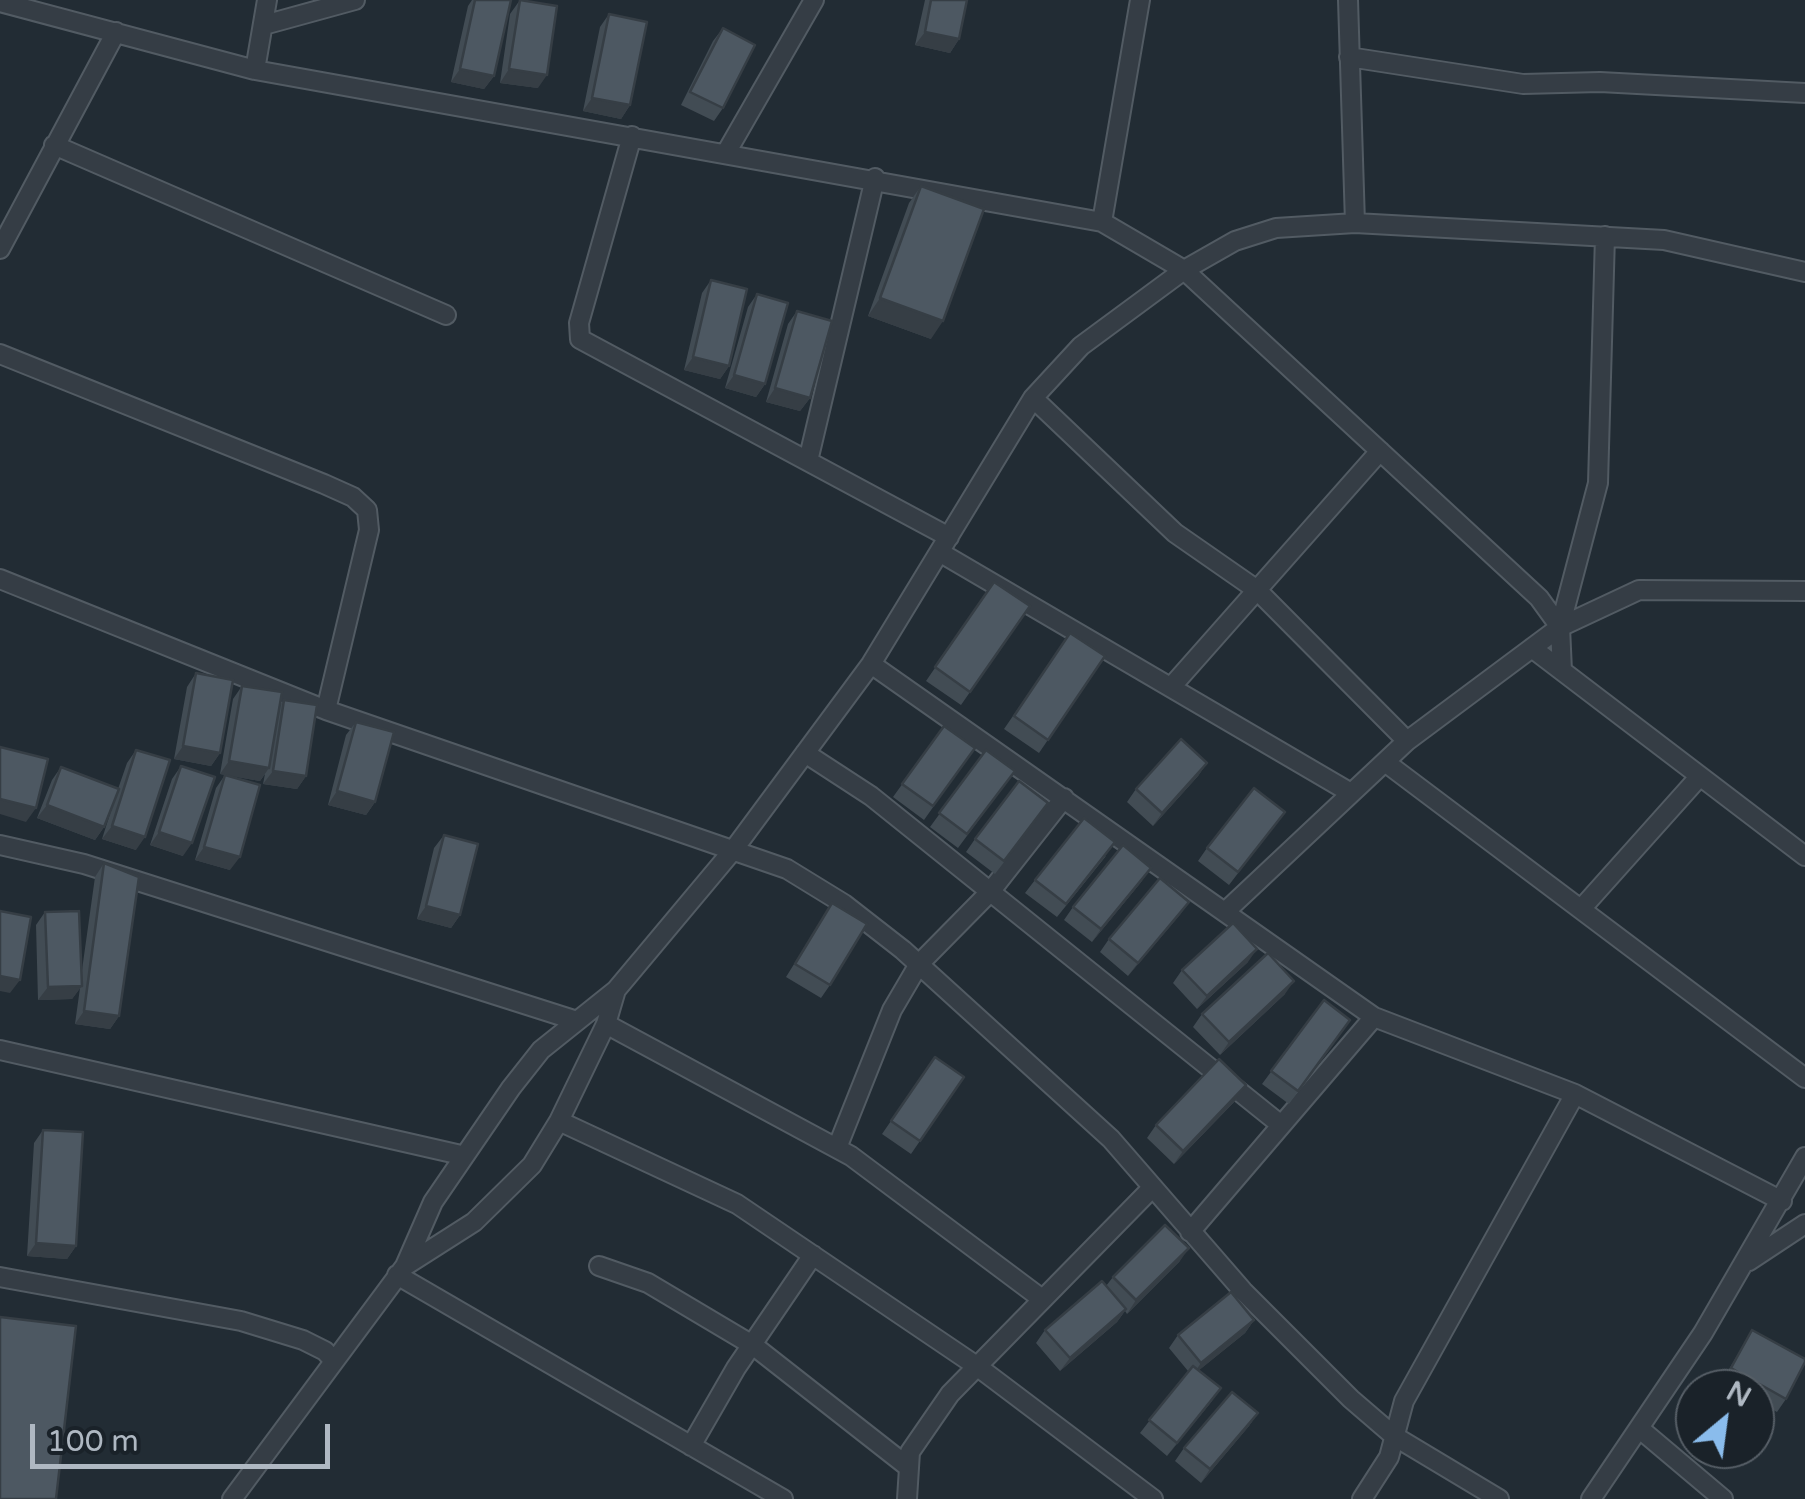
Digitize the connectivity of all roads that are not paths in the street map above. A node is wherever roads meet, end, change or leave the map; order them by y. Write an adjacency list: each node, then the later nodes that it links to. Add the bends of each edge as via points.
1 (267, 0): 7 (street)
2 (355, 0): 7 (street)
3 (814, 0): 14 (street)
4 (1140, 0): 16 (street)
5 (1348, 0): 9 (street)
6 (0, 2): 8 (street)
7 (264, 25): 10 (street)
8 (116, 32): 10 (street); 13 (street)
9 (1349, 57): 11 (street, via 1523,84); 17 (street)
10 (256, 70): 12 (street)
11 (1805, 94)
12 (632, 136): 14 (street); 26 (street, via 580,339)
13 (54, 146): 19 (street); 22 (street)
14 (726, 153): 15 (street)
15 (876, 178): 16 (street); 26 (street)
16 (1102, 222): 20 (street)
17 (1355, 224): 18 (street); 20 (street, via 1276,228 1235,240)
18 (1605, 236): 21 (street, via 1664,240); 31 (street, via 1598,483)
19 (0, 248)
20 (1184, 270): 24 (street, via 1081,346); 25 (street)
21 (1805, 272)
22 (446, 315)
23 (0, 354): 36 (street, via 324,484 367,510)
24 (1033, 398): 27 (street); 29 (street, via 1175,532)
25 (1380, 451): 29 (street); 31 (street, via 1538,598)
26 (808, 461): 27 (street)
27 (945, 545): 33 (street); 35 (street)
28 (0, 579): 36 (street)
29 (1257, 590): 35 (street); 37 (street)
30 (1805, 590): 31 (street, via 1639,590)
31 (1560, 627): 32 (street); 34 (street)
32 (1532, 648): 34 (street); 37 (street)
33 (871, 664): 38 (street); 42 (street)
34 (1562, 671): 40 (street)
35 (1172, 686): 41 (street)
36 (326, 710): 44 (street)
37 (1407, 741): 39 (street)
38 (804, 753): 44 (street); 46 (street, via 871,796)
39 (1385, 762): 41 (street); 47 (street)
40 (1700, 776): 45 (street); 47 (street)
41 (1352, 793): 48 (street)
42 (1064, 798): 46 (street); 48 (street)
43 (0, 845): 52 (street, via 84,864)
44 (734, 849): 49 (street, via 788,869); 50 (street)
45 (1805, 856)
46 (990, 892): 49 (street); 58 (street)
47 (1582, 909): 55 (street)
48 (1227, 910): 51 (street)
49 (919, 964): 59 (street, via 892,1010); 62 (street, via 1111,1139)
50 (616, 990): 52 (street); 53 (street)
51 (1374, 1018): 56 (street); 58 (street)
52 (574, 1020): 60 (street, via 540,1050)
53 (606, 1024): 57 (street); 59 (street)
54 (0, 1050): 60 (street)
55 (1805, 1078)
56 (1575, 1094): 63 (street); 76 (street, via 1404,1401)
57 (559, 1121): 66 (street, via 737,1204); 69 (street, via 508,1191)
58 (1281, 1125): 65 (street)
59 (836, 1148): 71 (street)
60 (462, 1155): 69 (street)
61 (1805, 1157): 63 (street)
62 (1152, 1188): 65 (street); 71 (street)
63 (1782, 1201): 67 (street)
64 (1805, 1224): 67 (street)
65 (1190, 1232): 76 (street)
66 (813, 1255): 72 (street); 74 (street)
67 (1744, 1264): 75 (street)
68 (599, 1266): 72 (street, via 648,1283)
69 (401, 1271): 73 (street); 77 (street)
70 (0, 1278): 73 (street, via 241,1321 303,1340)
71 (1042, 1298): 74 (street)
72 (754, 1346): 77 (street); 78 (street)
73 (334, 1361): 79 (street)
74 (978, 1366): 78 (street, via 916,1439); 82 (street)
75 (1640, 1429): 85 (street); 86 (street)
76 (1394, 1436): 83 (street); 84 (street)
77 (691, 1446): 80 (street)
78 (906, 1466): 81 (street)
79 (232, 1499)
80 (783, 1499)
81 (907, 1499)
82 (1153, 1499)
83 (1362, 1499)
84 (1498, 1499)
85 (1591, 1499)
86 (1723, 1499)

